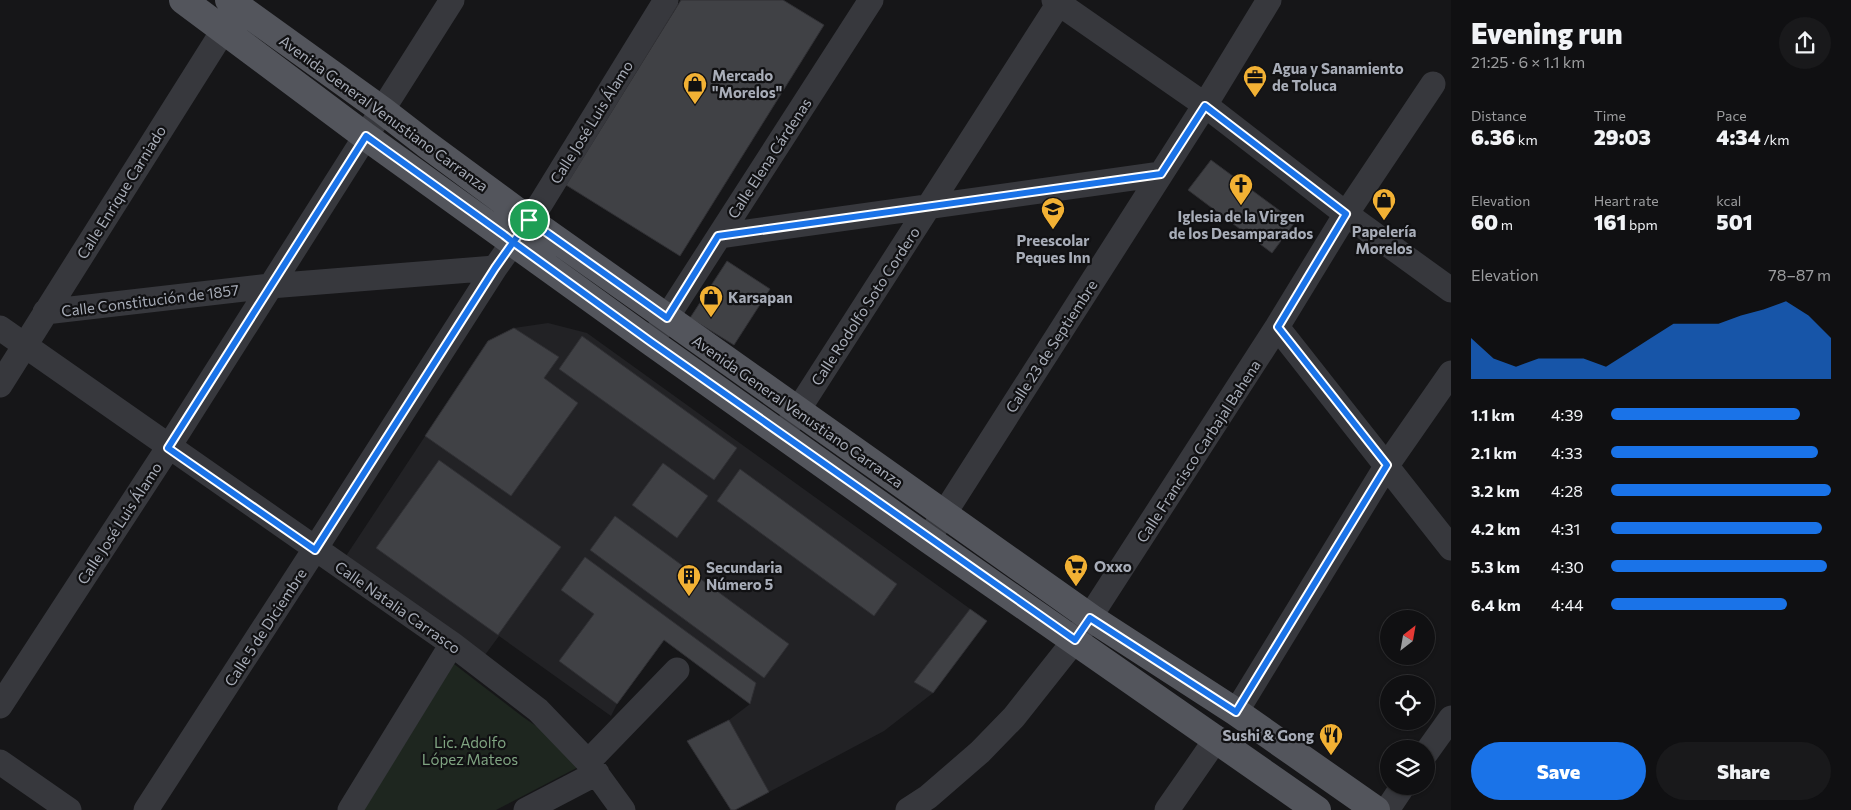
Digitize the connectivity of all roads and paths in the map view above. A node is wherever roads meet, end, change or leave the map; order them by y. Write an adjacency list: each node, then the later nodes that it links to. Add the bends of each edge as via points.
1 (184, 0): 7 (main road, Avenida General Venustiano Carranza)
2 (452, 0): 10 (street, Calle José Luis Álamo)
3 (666, 0): 15 (street, Calle José Luis Álamo)
4 (871, 0): 16 (street, Calle Elena Cárdenas)
5 (1269, 0): 9 (street, Calle 23 de Septiembre)
6 (1058, 1): 9 (street); 13 (street, Calle Rodolfo Soto Cordero)
7 (234, 9): 10 (main road, Avenida General Venustiano Carranza); 11 (main road, Avenida General Venustiano Carranza); 21 (street, Calle Enrique Carniado)
8 (1433, 84): 14 (street, Calle Francisco Carbajal Bahena)
9 (1205, 106): 12 (street, Calle 23 de Septiembre); 14 (street)
10 (382, 110): 11 (street, Calle José Luis Álamo); 15 (main road, Avenida General Venustiano Carranza)
11 (366, 136): 17 (main road, Avenida General Venustiano Carranza); 19 (street, Calle José Luis Álamo)
12 (1161, 174): 13 (street); 33 (street, Calle 23 de Septiembre)
13 (930, 206): 16 (street); 29 (street, Calle Rodolfo Soto Cordero)
14 (1346, 214): 20 (street); 23 (street, Calle Francisco Carbajal Bahena)
15 (529, 220): 17 (street, Calle José Luis Álamo); 22 (main road, Avenida General Venustiano Carranza)
16 (718, 236): 22 (street, Calle Elena Cárdenas)
17 (513, 242): 18 (street, Calle 5 de Diciembre); 25 (main road, Avenida General Venustiano Carranza)
18 (495, 268): 19 (street, Calle Constitución de 1857); 36 (street, Calle 5 de Diciembre)
19 (270, 286): 21 (street, Calle Constitución de 1857); 31 (street, Calle José Luis Álamo)
20 (1451, 290)
21 (45, 312): 26 (street, Calle Enrique Carniado)
22 (667, 318): 25 (street, Calle Elena Cárdenas); 29 (main road, Avenida General Venustiano Carranza)
23 (1278, 327): 32 (street); 37 (street, Calle Francisco Carbajal Bahena)
24 (0, 328): 26 (street, Calle Natalia Carrasco)
25 (651, 342): 30 (main road, Avenida General Venustiano Carranza)
26 (25, 346): 28 (street, Calle Enrique Carniado); 31 (street, Calle Natalia Carrasco)
27 (1451, 373): 32 (street)
28 (0, 385)
29 (798, 411): 30 (street, Calle Rodolfo Soto Cordero); 33 (main road, Avenida General Venustiano Carranza)
30 (782, 436): 34 (main road, Avenida General Venustiano Carranza)
31 (168, 448): 36 (street, Calle Natalia Carrasco); 41 (street, Calle José Luis Álamo)
32 (1387, 465): 35 (street); 42 (street)
33 (944, 513): 34 (street, Calle 23 de Septiembre); 37 (main road, Avenida General Venustiano Carranza)
34 (928, 539): 38 (main road, Avenida General Venustiano Carranza)
35 (1451, 548)
36 (315, 550): 39 (street, Calle Natalia Carrasco); 50 (street, Calle 5 de Diciembre)
37 (1090, 618): 38 (street, Calle Francisco Carbajal Bahena); 42 (main road, Avenida General Venustiano Carranza)
38 (1075, 640): 44 (main road, Avenida General Venustiano Carranza); 54 (street, Calle Francisco Carbajal Bahena, via 1014,716 980,752 928,798)
39 (452, 644): 47 (street, Calle Natalia Carrasco, via 538,710); 51 (street)
40 (677, 670): 47 (street)
41 (0, 706)
42 (1236, 712): 57 (main road, Avenida General Venustiano Carranza)
43 (1451, 718): 45 (street)
44 (1217, 738): 55 (street); 56 (main road, Avenida General Venustiano Carranza)
45 (1435, 740)
46 (0, 762): 49 (street)
47 (593, 768): 52 (street); 53 (street, Calle Natalia Carrasco)
48 (1397, 795): 58 (street)
49 (69, 810)
50 (146, 810)
51 (350, 810)
52 (526, 810)
53 (623, 810)
54 (908, 810)
55 (1167, 810)
56 (1318, 810)
57 (1376, 810)
58 (1387, 810)

